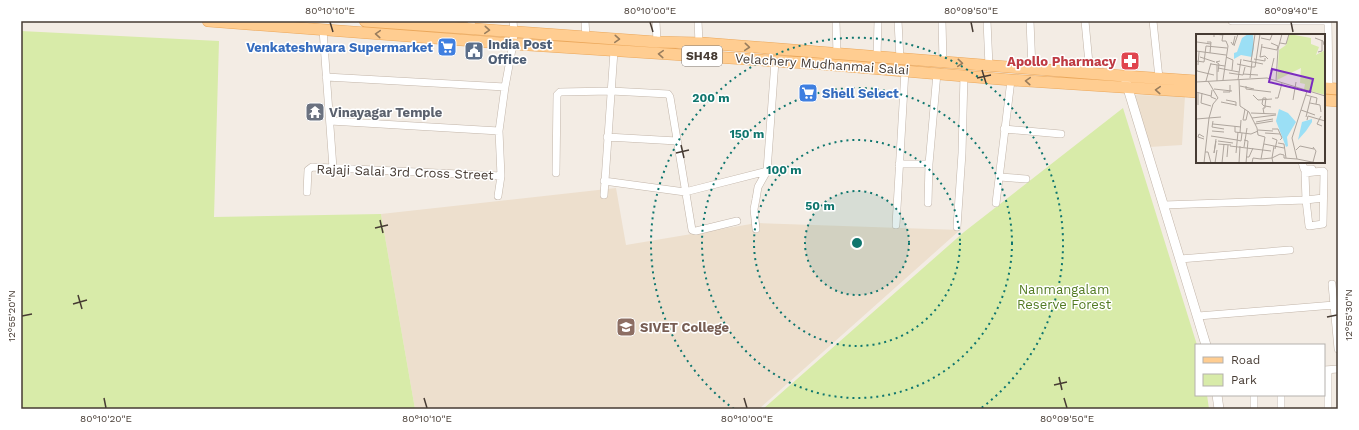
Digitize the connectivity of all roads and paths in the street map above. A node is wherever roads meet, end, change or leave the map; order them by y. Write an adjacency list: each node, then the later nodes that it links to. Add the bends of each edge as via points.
1 (208, 21): 19 (main road, Velachery Mudhanmai Salai / SH48)
2 (365, 21): 16 (main road, Velachery Mudhanmai Salai / SH48)
3 (585, 21): 20 (street)
4 (656, 21): 21 (street)
5 (698, 21): 22 (street)
6 (836, 21): 25 (street)
7 (878, 21): 26 (street)
8 (898, 21): 27 (street)
9 (942, 21): 29 (street)
10 (987, 21): 30 (street)
11 (1030, 21): 31 (street)
12 (1085, 21): 34 (street)
13 (1153, 21): 38 (street)
14 (1232, 21): 15 (street)
15 (1328, 21): 43 (street)
16 (434, 24): 17 (main road, Velachery Mudhanmai Salai / SH48)
17 (472, 25): 18 (main road, Velachery Mudhanmai Salai / SH48, one-way to 18)
18 (514, 27): 20 (main road, Velachery Mudhanmai Salai / SH48); 23 (street)
19 (323, 30): 23 (main road, Velachery Mudhanmai Salai / SH48, one-way to 19); 37 (street)
20 (586, 37): 21 (main road, Velachery Mudhanmai Salai / SH48, one-way to 21)
21 (657, 42): 22 (main road, Velachery Mudhanmai Salai / SH48)
22 (699, 43): 25 (main road, Velachery Mudhanmai Salai / SH48, one-way to 25)
23 (514, 44): 24 (main road, Velachery Mudhanmai Salai / SH48); 41 (street)
24 (614, 51): 28 (main road, Velachery Mudhanmai Salai / SH48, one-way to 24); 44 (street)
25 (837, 54): 26 (main road, Velachery Mudhanmai Salai / SH48)
26 (877, 57): 27 (main road, Velachery Mudhanmai Salai / SH48)
27 (900, 59): 29 (main road, Velachery Mudhanmai Salai / SH48)
28 (775, 61): 32 (main road, Velachery Mudhanmai Salai / SH48); 59 (street)
29 (943, 62): 30 (main road, Velachery Mudhanmai Salai / SH48, one-way to 30)
30 (989, 66): 31 (main road, Velachery Mudhanmai Salai / SH48)
31 (1032, 69): 34 (main road, Velachery Mudhanmai Salai / SH48)
32 (905, 70): 33 (main road, Velachery Mudhanmai Salai / SH48); 55 (street)
33 (937, 73): 35 (main road, Velachery Mudhanmai Salai / SH48); 56 (street)
34 (1090, 74): 36 (main road, Velachery Mudhanmai Salai / SH48)
35 (964, 75): 39 (main road, Velachery Mudhanmai Salai / SH48); 76 (street)
36 (1124, 76): 38 (main road, Velachery Mudhanmai Salai / SH48); 42 (street)
37 (326, 77): 41 (street); 48 (street)
38 (1159, 78): 40 (main road, Velachery Mudhanmai Salai / SH48)
39 (1011, 80): 42 (main road, Velachery Mudhanmai Salai / SH48, one-way to 39); 49 (street)
40 (1196, 81)
41 (505, 87): 50 (street)
42 (1127, 88): 45 (main road, Velachery Mudhanmai Salai / SH48, one-way to 42); 73 (street)
43 (1330, 89)
44 (611, 91): 52 (street); 53 (street, via 669,95); 60 (street, via 558,93)
45 (1196, 92)
46 (1325, 100): 47 (main road)
47 (1338, 101)
48 (330, 121): 50 (street); 57 (street)
49 (1004, 130): 51 (street); 62 (street)
50 (499, 132): 61 (street)
51 (1061, 134)
52 (607, 137): 53 (street); 64 (street)
53 (677, 141): 66 (street)
54 (1302, 163): 58 (street, via 1304,169)
55 (899, 164): 56 (street); 75 (street)
56 (929, 164): 71 (street)
57 (333, 168): 61 (street, Rajaji Salai 3rd Cross Street); 65 (street, Rajaji Salai 3rd Cross Street, via 308,169)
58 (1320, 169)
59 (767, 171): 66 (street); 77 (street, via 758,187 754,209)
60 (556, 173)
61 (501, 176): 68 (street)
62 (1000, 176): 63 (street); 72 (street)
63 (1026, 179)
64 (604, 181): 66 (street); 67 (street)
65 (307, 192)
66 (685, 192): 74 (street, via 692,230)
67 (604, 195)
68 (498, 196)
69 (1323, 198): 70 (street); 70 (street, via 1323,224 1316,225 1308,225); 70 (street, via 1324,172 1306,172)
70 (1306, 200): 73 (street)
71 (928, 203)
72 (996, 203)
73 (1164, 206): 79 (street)
74 (737, 221)
75 (896, 225)
76 (957, 227)
77 (756, 229)
78 (1290, 250): 79 (street)
79 (1180, 259): 82 (street)
80 (1332, 284): 81 (street)
81 (1334, 305): 82 (street); 84 (street)
82 (1198, 316): 83 (street)
83 (1206, 344)
84 (1338, 349)
85 (1338, 369): 86 (street)
86 (1326, 370): 93 (street)
87 (1217, 396): 90 (street)
88 (1254, 396): 91 (street)
89 (1281, 396): 92 (street)
90 (1219, 409)
91 (1254, 409)
92 (1281, 409)
93 (1328, 409)

